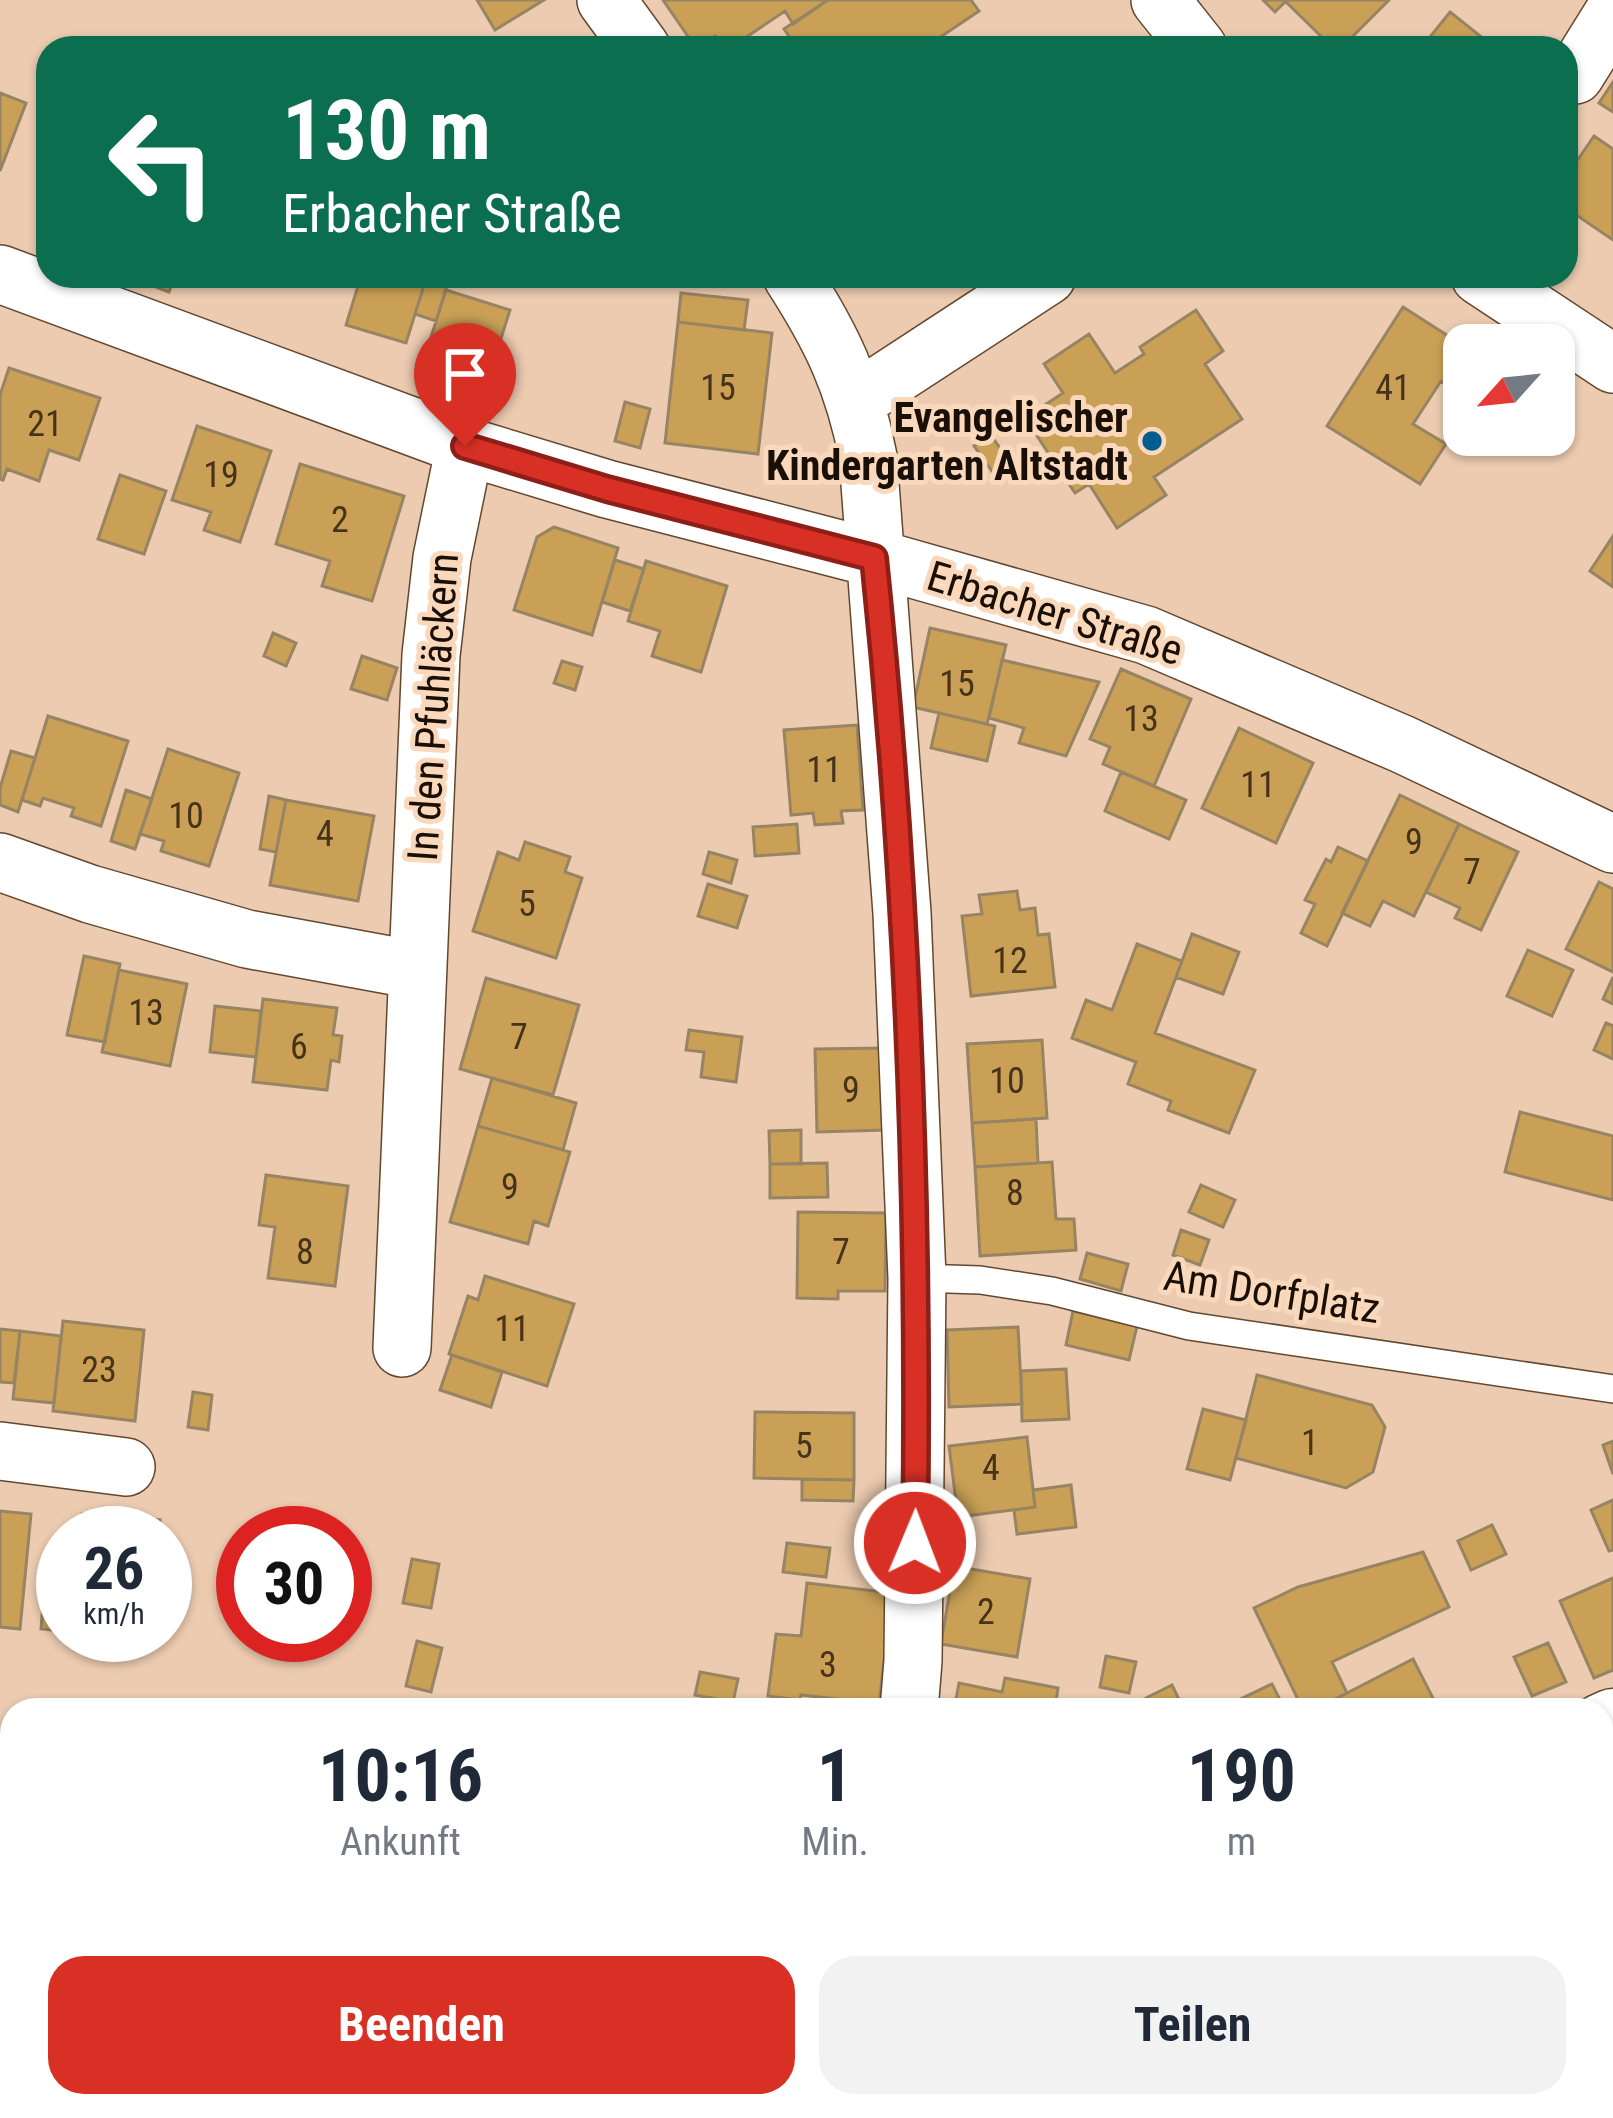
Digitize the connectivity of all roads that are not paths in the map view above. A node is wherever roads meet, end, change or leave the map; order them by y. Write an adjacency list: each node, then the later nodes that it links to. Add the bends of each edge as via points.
1 (607, 0): 4 (street)
2 (1160, 0): 5 (street)
3 (1613, 14): 6 (street)
4 (632, 36)
5 (1188, 36)
6 (1578, 70)
7 (0, 274): 8 (street, Erbacher Straße)
8 (36, 287)
9 (38, 288): 15 (street, Erbacher Straße)
10 (800, 288): 14 (street)
11 (1029, 288): 14 (street)
12 (1498, 288): 13 (street)
13 (1613, 364)
14 (856, 400): 16 (street)
15 (465, 446): 16 (street, Erbacher Straße); 19 (street, In den Pfuhläckern, via 431,655)
16 (874, 558): 17 (street, Erbacher Straße, via 1146,635); 20 (street, via 902,914)
17 (1613, 844)
18 (0, 862): 19 (street, via 247,939)
19 (416, 970): 21 (street, In den Pfuhläckern)
20 (917, 1278): 22 (lane, Am Dorfplatz, via 1052,1291 1189,1326); 25 (street)
21 (402, 1348)
22 (1613, 1389)
23 (0, 1451): 24 (street)
24 (126, 1467)
25 (910, 1698)

